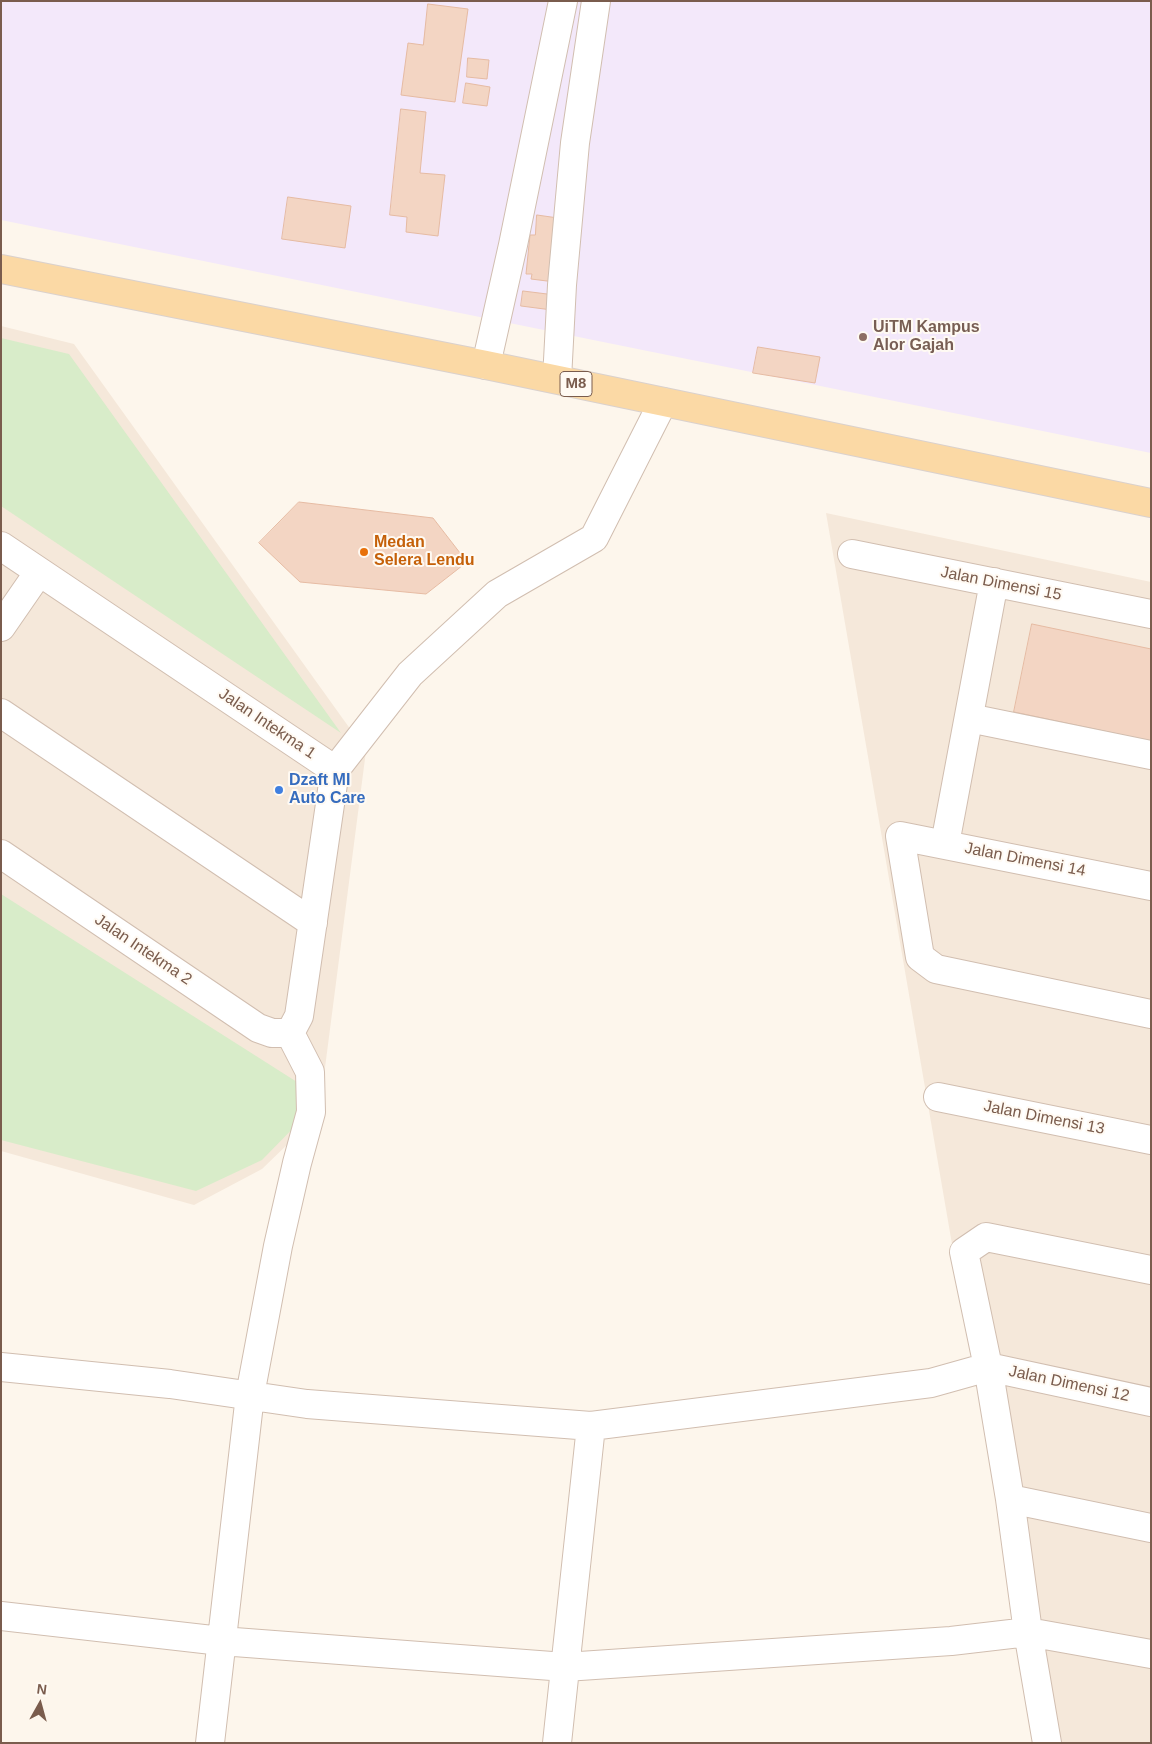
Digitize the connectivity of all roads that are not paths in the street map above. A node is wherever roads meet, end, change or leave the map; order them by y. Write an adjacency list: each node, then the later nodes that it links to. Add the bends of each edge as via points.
1 (563, 1): 4 (street, via 514,245)
2 (596, 1): 5 (street, via 575,143)
3 (1, 270): 4 (main road, M8)
4 (486, 365): 5 (main road, M8)
5 (557, 380): 6 (main road, M8)
6 (663, 402): 7 (main road, M8); 17 (street, via 594,538 497,594 410,674)
7 (1151, 502)
8 (1, 546): 10 (street, Jalan Intekma 1)
9 (852, 554): 11 (street, Jalan Dimensi 15)
10 (39, 572): 13 (street); 17 (street, Jalan Intekma 1)
11 (994, 582): 12 (street, Jalan Dimensi 15); 15 (street)
12 (1151, 614)
13 (1, 627)
14 (1, 713): 21 (street)
15 (969, 718): 16 (street); 18 (street)
16 (1151, 755)
17 (335, 770): 21 (street)
18 (945, 844): 20 (street, Jalan Dimensi 14); 22 (street, Jalan Dimensi 14, via 900,836 920,957 936,969)
19 (1, 854): 23 (street, Jalan Intekma 2, via 258,1028 272,1033)
20 (1151, 886)
21 (313, 923): 23 (street, via 299,1016)
22 (1151, 1014)
23 (290, 1033): 29 (street, via 310,1072 311,1112 278,1246)
24 (938, 1097): 25 (street, Jalan Dimensi 13)
25 (1151, 1140)
26 (1151, 1270): 28 (street, via 986,1237 964,1252)
27 (1, 1367): 29 (street)
28 (988, 1367): 30 (street, Jalan Dimensi 12); 31 (street, via 931,1384); 32 (street)
29 (250, 1395): 31 (street, via 307,1404); 36 (street)
30 (1151, 1402)
31 (591, 1426): 38 (street)
32 (1010, 1499): 33 (street); 35 (street)
33 (1151, 1528)
34 (1, 1616): 36 (street)
35 (1028, 1632): 37 (street); 38 (street, via 951,1641); 41 (street)
36 (221, 1641): 38 (street); 39 (street)
37 (1151, 1654)
38 (566, 1666): 40 (street)
39 (210, 1743)
40 (557, 1743)
41 (1046, 1743)

